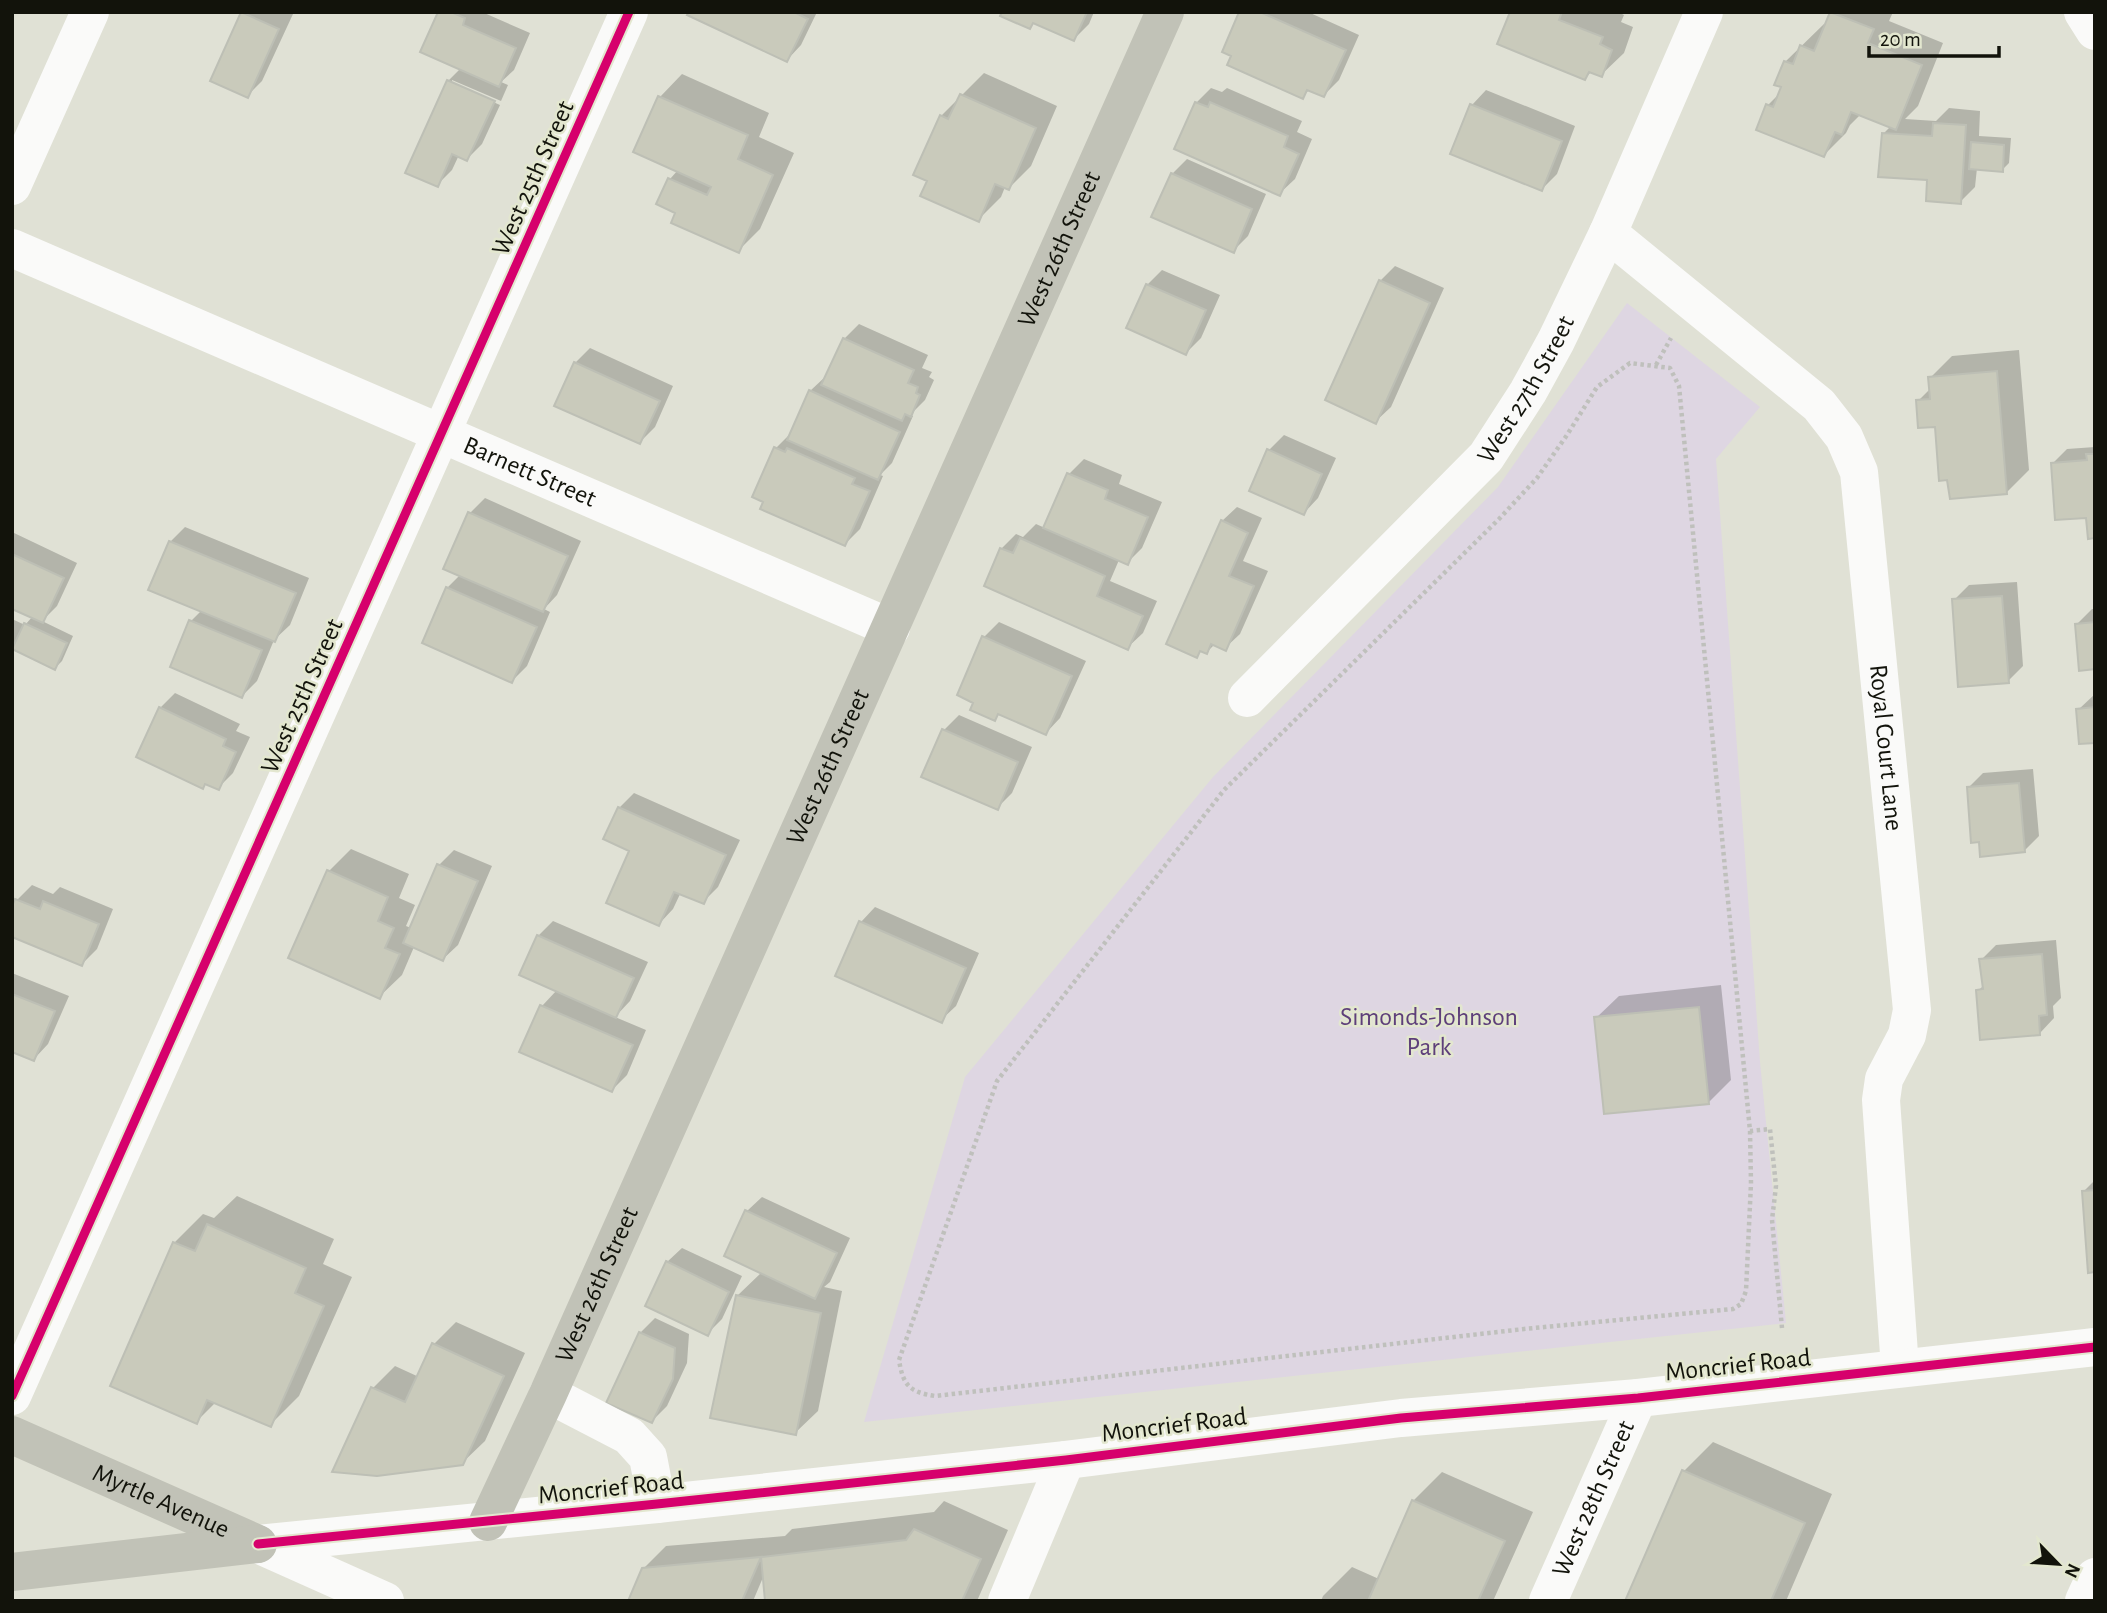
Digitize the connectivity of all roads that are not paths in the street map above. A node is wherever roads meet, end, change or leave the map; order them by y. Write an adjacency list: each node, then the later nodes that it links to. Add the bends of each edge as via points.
1 (90, 12): 7 (street)
2 (629, 12): 10 (street, West 25th Street)
3 (1165, 12): 11 (main road, West 26th Street)
4 (1704, 12): 8 (street, West 27th Street)
5 (2083, 12): 6 (street)
6 (2095, 32)
7 (12, 186)
8 (1608, 233): 12 (street, West 27th Street, via 1534,382 1486,457); 14 (street, Royal Court Lane, via 1819,405 1844,436 1859,472 1912,1010 1907,1035 1884,1079 1881,1100)
9 (12, 248): 10 (street, Barnett Street)
10 (442, 433): 11 (street, Barnett Street); 16 (street, West 25th Street)
11 (891, 628): 15 (main road, West 26th Street)
12 (1247, 698)
13 (2095, 1347): 14 (street, Moncrief Road)
14 (1900, 1368): 17 (street, Moncrief Road)
15 (548, 1394): 20 (street, via 629,1436 648,1457); 21 (main road, West 26th Street)
16 (12, 1396)
17 (1638, 1398): 19 (street, Moncrief Road, via 1401,1419); 27 (street, West 28th Street)
18 (12, 1435): 22 (main road, Myrtle Avenue)
19 (1066, 1460): 20 (street, Moncrief Road); 26 (street)
20 (657, 1504): 21 (street, Moncrief Road)
21 (488, 1522): 22 (street, Moncrief Road)
22 (258, 1544): 23 (main road, Moncrief Road); 25 (street, Myrtle Avenue)
23 (12, 1572)
24 (2095, 1577): 28 (street)
25 (385, 1601)
26 (1007, 1601)
27 (1548, 1601)
28 (2084, 1601)

